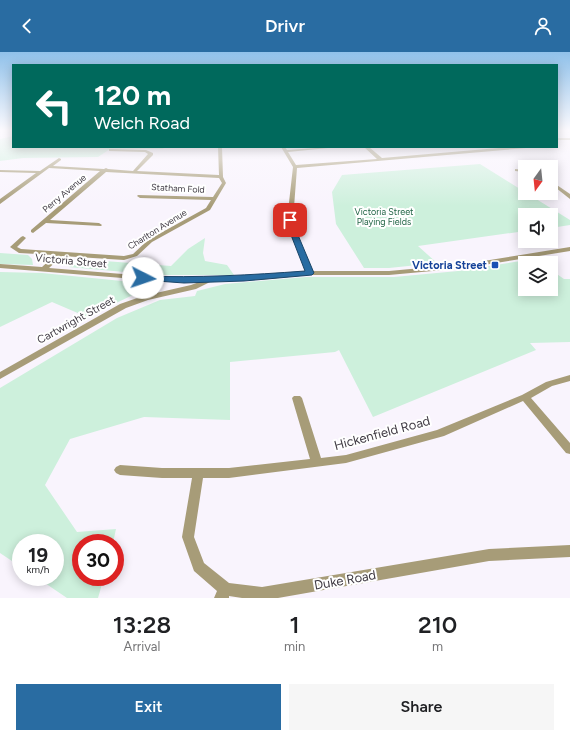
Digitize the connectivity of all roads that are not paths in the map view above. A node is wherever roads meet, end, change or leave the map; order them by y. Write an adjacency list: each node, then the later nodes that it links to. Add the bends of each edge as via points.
1 (151, 155): 13 (street)
2 (220, 155): 14 (street, Charlton Avenue)
3 (288, 155): 9 (street)
4 (376, 155): 7 (street)
5 (432, 155): 7 (street)
6 (60, 159): 8 (street)
7 (382, 160): 9 (street)
8 (48, 167): 10 (street); 12 (street)
9 (295, 167): 28 (street, via 290,220)
10 (106, 169): 13 (street); 20 (street, Perry Avenue)
11 (0, 171): 12 (street)
12 (42, 172): 19 (street)
13 (134, 172): 14 (street)
14 (221, 177): 18 (street, Charlton Avenue, via 224,183)
15 (558, 188): 17 (street)
16 (140, 196): 18 (street, Statham Fold)
17 (570, 198)
18 (214, 199): 25 (street, Charlton Avenue, via 208,209 150,241 135,255 124,258)
19 (0, 202)
20 (45, 221): 21 (street); 22 (street, Perry Avenue)
21 (100, 225)
22 (33, 231)
23 (23, 238): 25 (street, Charlton Avenue, via 13,248 19,251)
24 (570, 249): 28 (street, Victoria Street, via 465,266 389,273)
25 (60, 254): 27 (street)
26 (0, 266): 27 (street, Victoria Street)
27 (44, 269): 29 (street, Victoria Street, via 158,279)
28 (310, 273): 29 (street, Victoria Street)
29 (212, 279): 30 (street, Cartwright Street, via 193,287 123,306)
30 (0, 376)
31 (570, 378): 33 (street, Hickenfield Road, via 549,384)
32 (298, 398): 35 (street)
33 (525, 398): 34 (street); 35 (street, Hickenfield Road, via 440,433 346,460)
34 (570, 450)
35 (317, 463): 37 (street, Hickenfield Road, via 229,473)
36 (120, 470): 37 (street, Hickenfield Road)
37 (198, 473): 39 (street, Duke Road, via 188,537 199,568)
38 (570, 551): 39 (street, Duke Road, via 488,555 262,594)
39 (223, 593)

